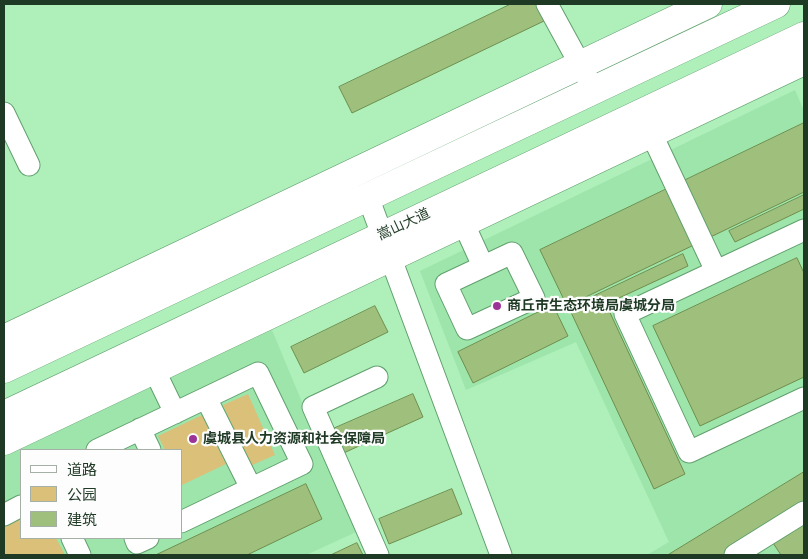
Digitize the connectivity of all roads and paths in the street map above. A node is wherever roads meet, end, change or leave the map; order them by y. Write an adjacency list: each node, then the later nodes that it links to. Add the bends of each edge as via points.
1 (547, 4): 6 (street)
2 (708, 4): 6 (main road)
3 (776, 4): 7 (main road)
4 (804, 36): 9 (main road, 嵩山大道)
5 (804, 61): 9 (main road)
6 (580, 65): 7 (street); 17 (main road)
7 (594, 90): 11 (main road)
8 (4, 113): 10 (street)
9 (646, 124): 12 (main road, 嵩山大道); 16 (street)
10 (29, 165)
11 (368, 197): 14 (street); 19 (main road)
12 (459, 213): 14 (main road, 嵩山大道); 15 (street)
13 (804, 230): 16 (street)
14 (385, 248): 18 (main road, 嵩山大道); 40 (street)
15 (483, 266)
16 (716, 271): 22 (street, via 624,314 689,452)
17 (4, 339)
18 (149, 359): 23 (street); 24 (main road, 嵩山大道); 26 (main road)
19 (4, 369)
20 (377, 377): 39 (street, via 313,407)
21 (206, 398): 23 (street); 29 (street); 29 (street, via 258,373 302,464)
22 (804, 398)
23 (175, 413): 25 (street)
24 (4, 415)
25 (140, 429): 27 (street); 28 (street)
26 (4, 441)
27 (99, 449)
28 (150, 449)
29 (250, 488): 33 (street)
30 (20, 507): 32 (street)
31 (804, 512): 37 (street)
32 (4, 515)
33 (182, 518)
34 (72, 539): 38 (street)
35 (135, 539): 36 (street, via 137,543)
36 (146, 539)
37 (766, 547): 41 (street)
38 (80, 555)
39 (378, 555)
40 (501, 555)
41 (735, 555)

